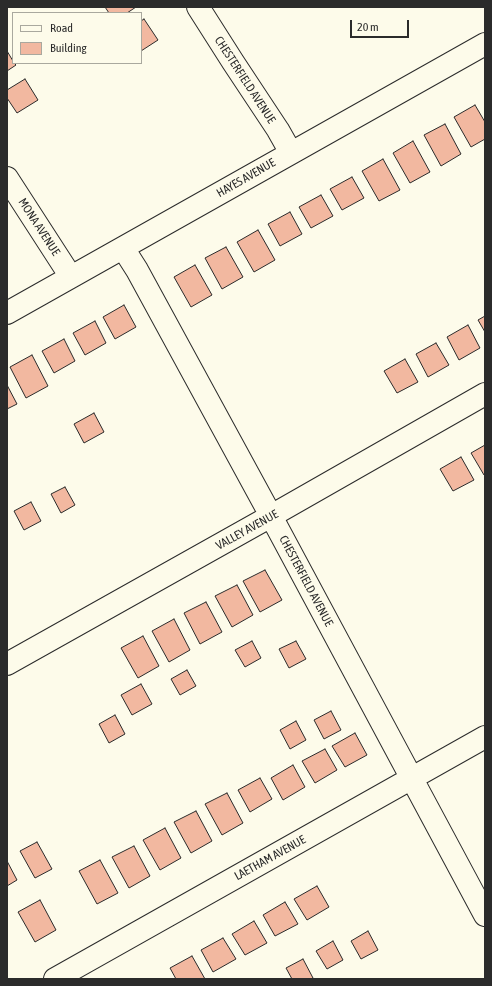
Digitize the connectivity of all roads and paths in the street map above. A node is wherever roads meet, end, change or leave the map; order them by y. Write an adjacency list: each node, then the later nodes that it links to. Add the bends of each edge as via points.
1 (198, 7): 3 (street, CHESTERFIELD AVENUE)
2 (485, 44): 3 (street, HAYES AVENUE)
3 (291, 153): 5 (street, HAYES AVENUE)
4 (7, 178): 6 (street, MONA AVENUE)
5 (123, 248): 6 (street, HAYES AVENUE); 9 (street, CHESTERFIELD AVENUE)
6 (71, 277): 7 (street, HAYES AVENUE)
7 (7, 313)
8 (485, 394): 9 (street, VALLEY AVENUE)
9 (271, 516): 10 (street, VALLEY AVENUE); 12 (street, CHESTERFIELD AVENUE)
10 (7, 664)
11 (485, 737): 12 (street, LAETHAM AVENUE)
12 (412, 778): 13 (street, CHESTERFIELD AVENUE); 14 (street, LAETHAM AVENUE)
13 (485, 915)
14 (55, 979)

